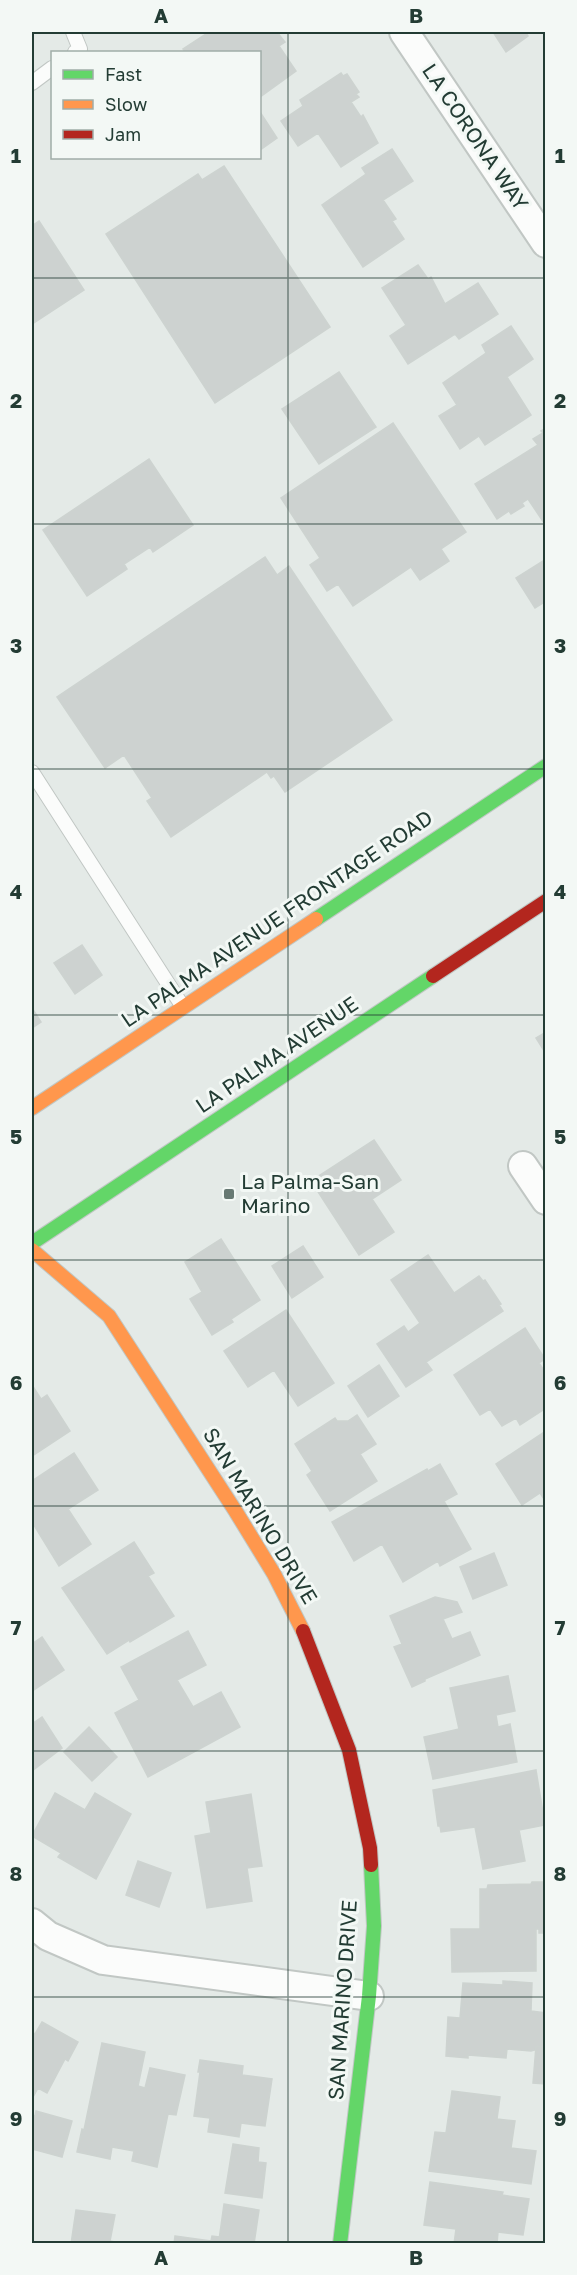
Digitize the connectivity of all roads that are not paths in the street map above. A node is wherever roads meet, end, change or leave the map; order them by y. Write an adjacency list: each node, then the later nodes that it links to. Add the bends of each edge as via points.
1 (73, 32): 3 (lane, via 80,49)
2 (404, 32): 6 (street, LA CORONA WAY)
3 (77, 51)
4 (51, 69): 5 (lane)
5 (32, 83)
6 (546, 243)
7 (546, 766): 10 (street, LA PALMA AVENUE FRONTAGE ROAD)
8 (32, 772): 10 (lane)
9 (546, 901): 14 (street, LA PALMA AVENUE)
10 (183, 1007): 11 (street, LA PALMA AVENUE FRONTAGE ROAD)
11 (32, 1108)
12 (523, 1166): 13 (street)
13 (546, 1200)
14 (32, 1243)
15 (32, 1250): 17 (street, SAN MARINO DRIVE, via 109,1316 241,1521 299,1620 349,1750 370,1848 374,1926)
16 (32, 1923): 17 (street, via 48,1936 103,1960)
17 (369, 1996): 18 (street, SAN MARINO DRIVE)
18 (340, 2244)

